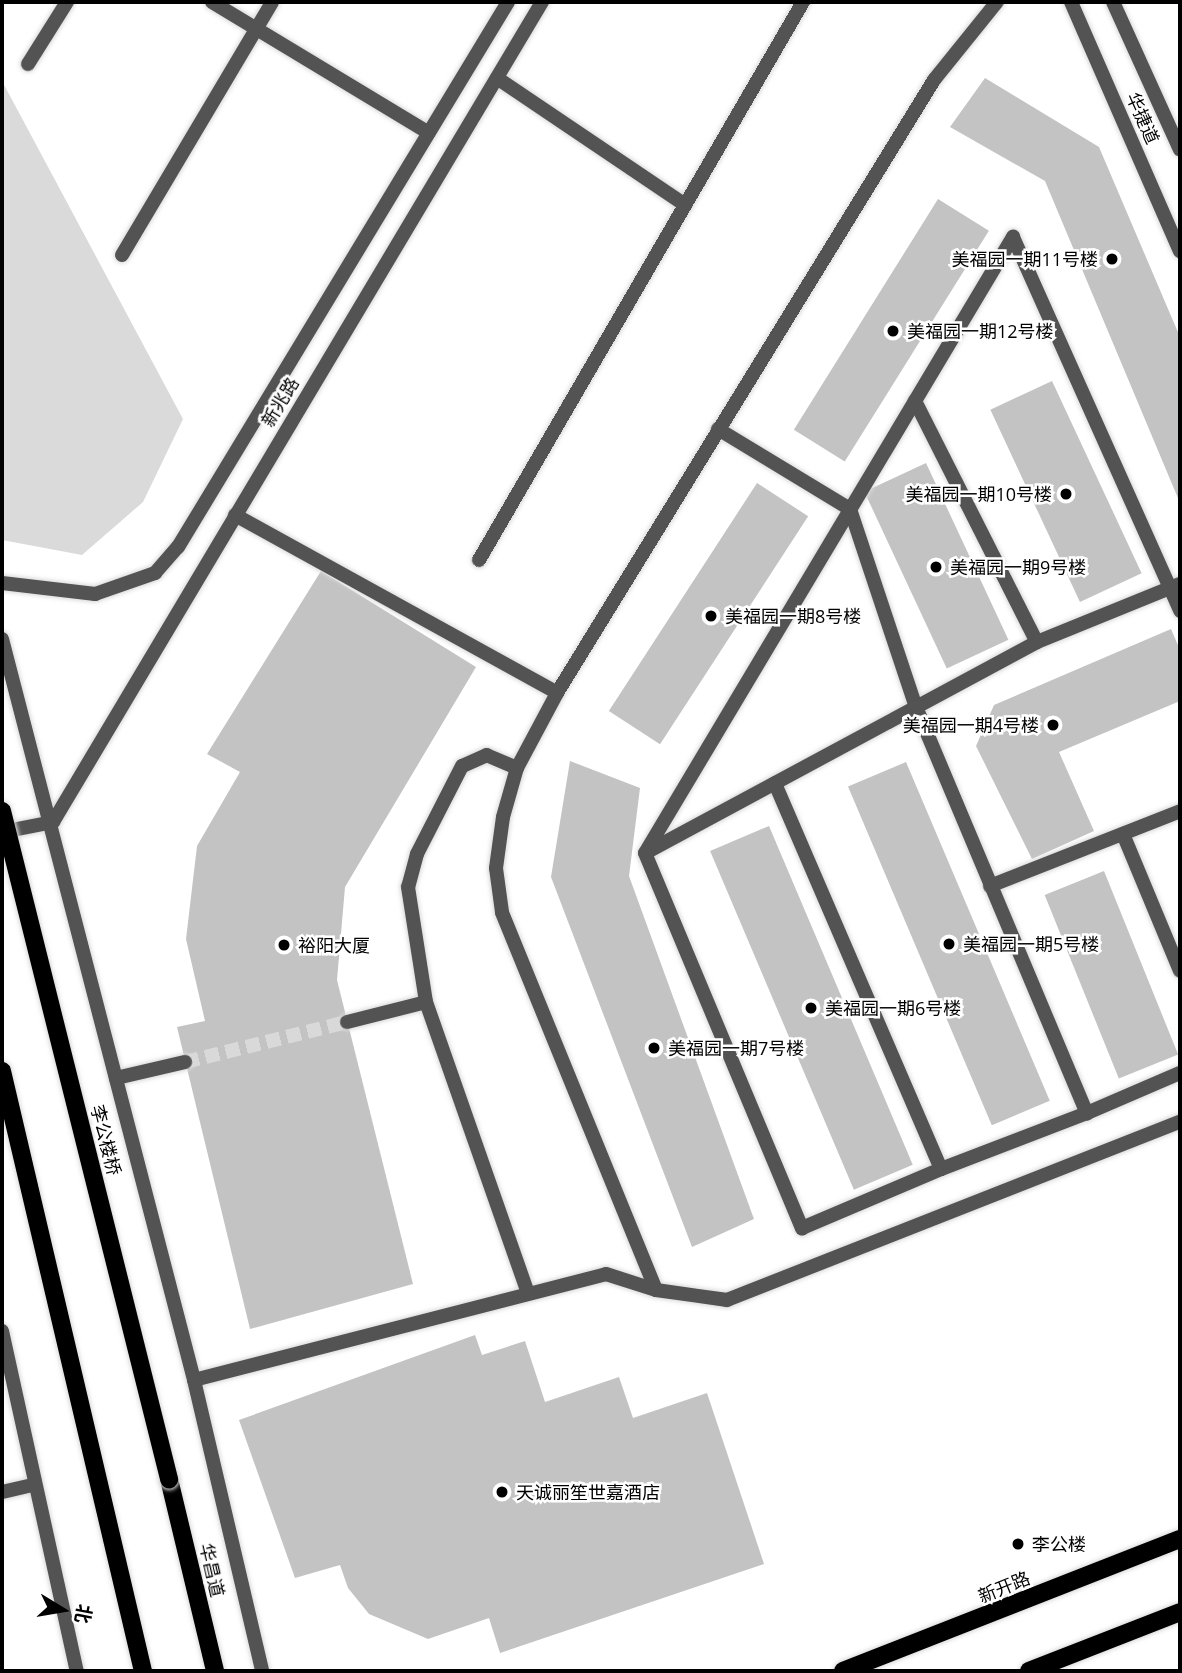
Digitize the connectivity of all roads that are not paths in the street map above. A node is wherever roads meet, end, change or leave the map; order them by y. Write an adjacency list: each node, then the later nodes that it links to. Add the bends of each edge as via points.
1 (67, 2): 11 (street)
2 (212, 2): 10 (street)
3 (272, 2): 10 (street)
4 (508, 2): 13 (street, 新兆路)
5 (542, 2): 12 (street, 新兆路)
6 (803, 2): 15 (street)
7 (997, 2): 19 (street, via 934,80)
8 (1071, 2): 16 (street, 华捷道)
9 (1113, 2): 14 (street, 华捷道)
10 (256, 29): 13 (street); 17 (street)
11 (28, 64)
12 (497, 78): 15 (street); 21 (street, 新兆路)
13 (429, 133): 23 (street, 新兆路, via 185,535 155,573 95,594)
14 (1180, 150)
15 (685, 205): 22 (street)
16 (1180, 251)
17 (122, 255)
18 (915, 401): 20 (street); 24 (street, via 1013,237); 27 (street)
19 (718, 429): 20 (street); 28 (street)
20 (850, 509): 29 (street); 37 (street)
21 (235, 514): 28 (street); 34 (street, 新兆路)
22 (479, 560)
23 (2, 583)
24 (1175, 586): 25 (street); 27 (street)
25 (1180, 611)
26 (2, 639): 34 (street)
27 (1037, 642): 29 (street)
28 (557, 693): 30 (street)
29 (916, 707): 31 (street); 38 (street)
30 (517, 768): 40 (street, via 487,755 463,766 417,854 408,887); 49 (street, via 503,817 496,868 502,912)
31 (775, 783): 37 (street); 48 (street)
32 (2, 811): 53 (main road, 李公楼桥, bridge)
33 (1180, 811): 36 (street)
34 (52, 822): 35 (street); 45 (street)
35 (2, 832)
36 (1123, 834): 38 (street); 39 (street)
37 (645, 853): 48 (street, via 802,1228)
38 (990, 886): 46 (street)
39 (1180, 971)
40 (426, 1002): 41 (street); 50 (street)
41 (347, 1022)
42 (185, 1062): 45 (street)
43 (2, 1071): 59 (main road)
44 (1180, 1073): 46 (street)
45 (116, 1079): 52 (street)
46 (1087, 1113): 48 (street)
47 (1180, 1122): 49 (street, via 727,1300)
48 (940, 1169)
49 (656, 1290): 50 (street, via 606,1274)
50 (528, 1294): 52 (street)
51 (2, 1331): 54 (street)
52 (194, 1380): 61 (street)
53 (169, 1479): 60 (main road, 华昌道)
54 (33, 1485): 55 (street); 58 (street)
55 (2, 1492)
56 (1180, 1539): 62 (main road, 新开路)
57 (1180, 1612): 63 (main road)
58 (77, 1671)
59 (143, 1671)
60 (215, 1671)
61 (262, 1671)
62 (843, 1671)
63 (1029, 1671)

